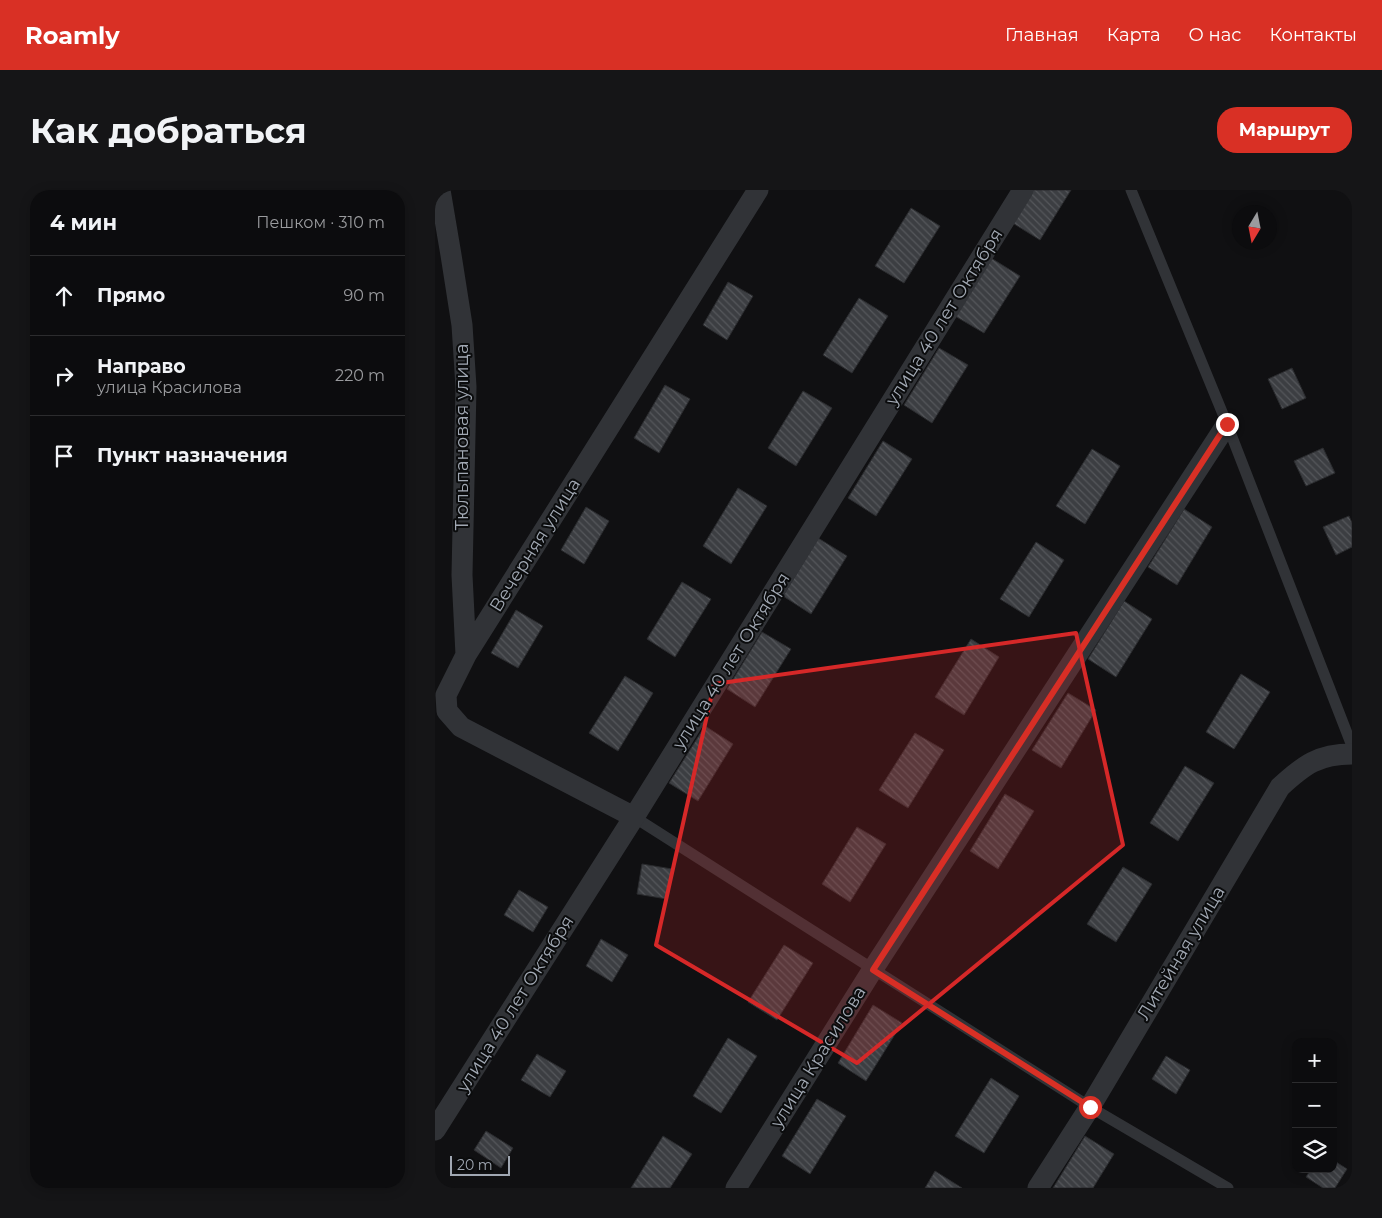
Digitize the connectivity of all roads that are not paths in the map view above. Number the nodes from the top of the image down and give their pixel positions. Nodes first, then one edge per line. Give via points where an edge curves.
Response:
1 (440, 190) edge
2 (1023, 190) edge
3 (1131, 190) edge
4 (754, 194) edge
5 (1227, 424) junction
6 (466, 655) junction
7 (1352, 746) edge
8 (1352, 754) edge
9 (633, 817) junction
10 (873, 970) junction
11 (1090, 1107) junction
12 (435, 1130) edge
13 (736, 1188) edge
14 (1038, 1188) edge
15 (1228, 1188) edge

1 - 6 street, Тюльпановая улица via 462,325 466,387 462,575
2 - 9 street, улица 40 лет Октября
3 - 5 lane
4 - 6 street, Вечерняя улица
5 - 7 lane
5 - 10 street, улица Красилова
6 - 9 street, Вечерняя улица via 446,695 447,711 461,727
8 - 11 street, Литейная улица via 1336,754 1316,760 1280,787
9 - 10 lane
9 - 12 street, улица 40 лет Октября
10 - 11 lane
10 - 13 street, улица Красилова
11 - 14 street, Литейная улица
11 - 15 lane

